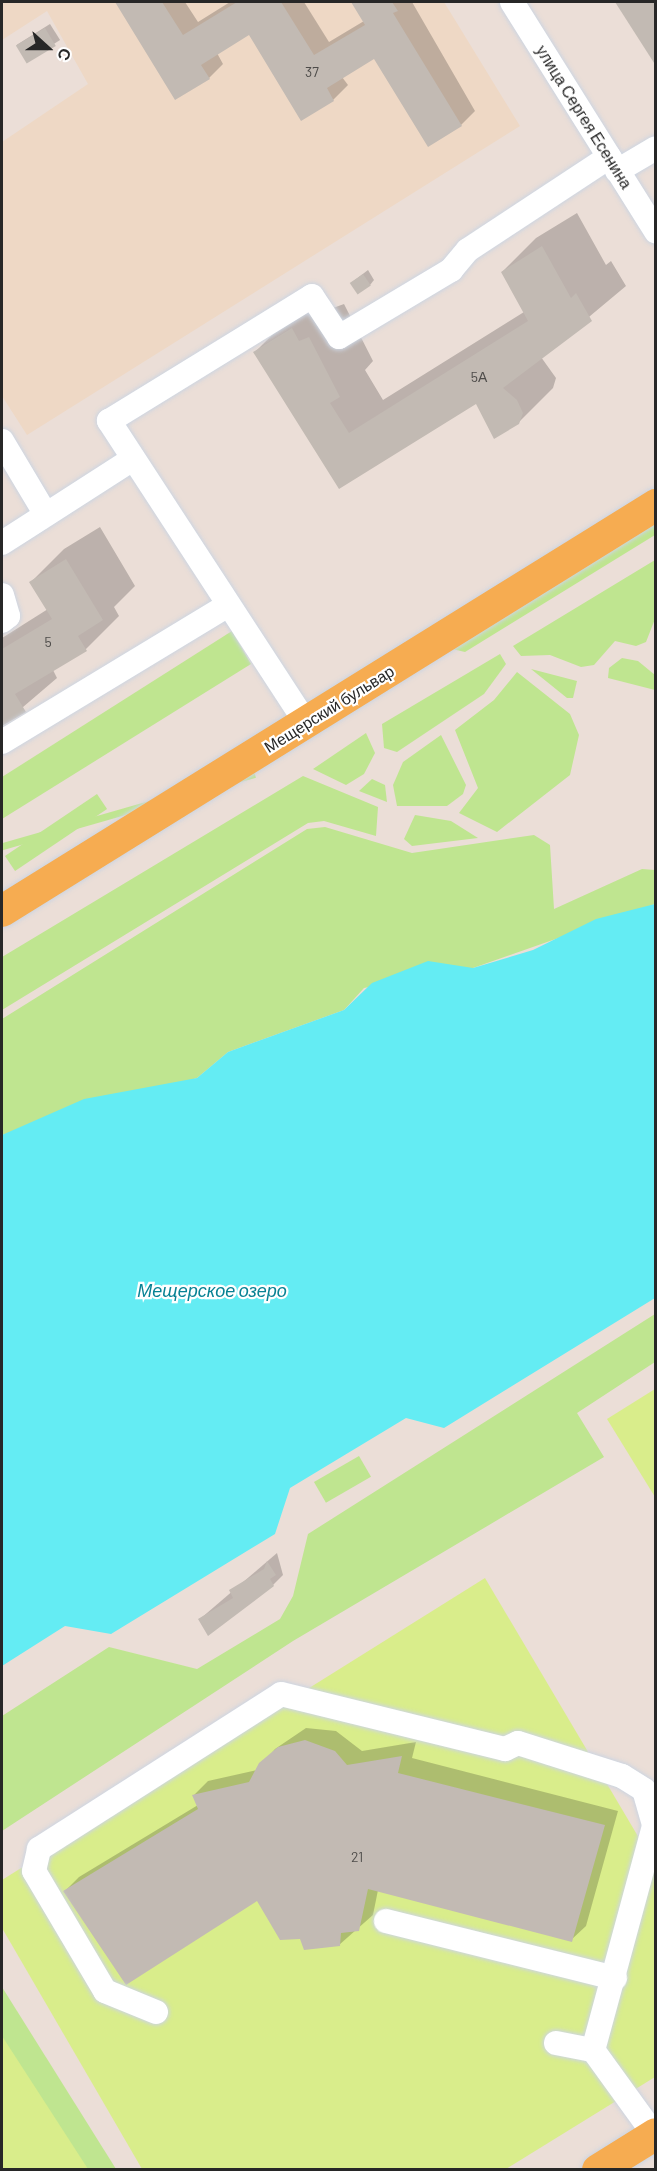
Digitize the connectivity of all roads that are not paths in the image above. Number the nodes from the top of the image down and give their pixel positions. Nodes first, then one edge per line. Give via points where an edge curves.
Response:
1 (512, 2) edge
2 (656, 148) edge
3 (613, 164) junction
4 (656, 232) edge
5 (2, 441) edge
6 (133, 459) junction
7 (656, 505) edge
8 (45, 513) junction
9 (2, 543) edge
10 (2, 596) edge
11 (228, 604) junction
12 (2, 621) edge
13 (306, 723) junction
14 (2, 742) edge
15 (2, 911) edge
16 (386, 1921) dead end
17 (615, 1978) junction
18 (156, 2012) dead end
19 (556, 2043) dead end
20 (593, 2050) junction
21 (655, 2135) edge
22 (598, 2169) edge

1 - 3 street, улица Сергея Есенина
2 - 3 street
3 - 4 street, улица Сергея Есенина
3 - 6 street via 468,250 451,270 339,337 312,296 109,421
5 - 8 street
6 - 8 street
6 - 11 street
7 - 13 main road, Мещерский бульвар
8 - 9 street
10 - 12 street via 9,616
11 - 13 street
11 - 14 street
13 - 15 main road, Мещерский бульвар
16 - 17 street
17 - 18 street via 654,1826 644,1790 622,1776 518,1743 505,1749 281,1694 39,1849 34,1871 105,1991
17 - 20 street
19 - 20 street
20 - 21 street
21 - 22 main road

